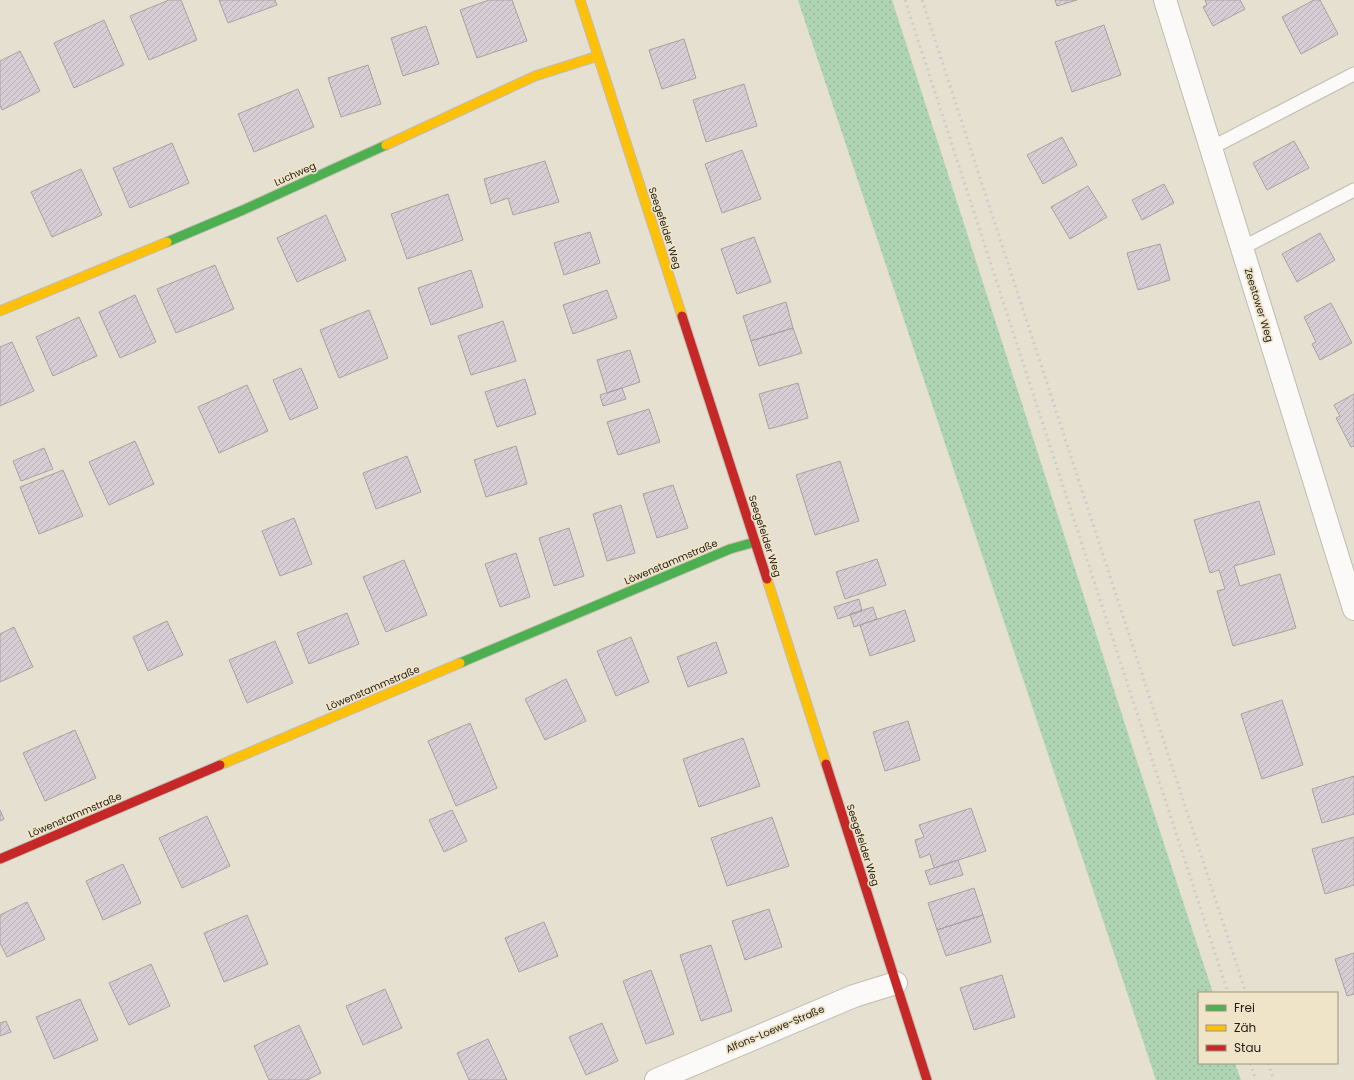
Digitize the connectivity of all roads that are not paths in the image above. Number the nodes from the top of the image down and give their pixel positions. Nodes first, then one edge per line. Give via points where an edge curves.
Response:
1 (580, 0) edge
2 (1165, 0) edge
3 (598, 56) junction
4 (1354, 74) edge
5 (1211, 148) junction
6 (1354, 190) edge
7 (1242, 248) junction
8 (0, 311) edge
9 (755, 542) junction
10 (1354, 610) edge
11 (0, 859) edge
12 (896, 983) junction
13 (656, 1080) edge
14 (927, 1080) edge

1 - 3 street, Seegefelder Weg
2 - 5 street, Zeestower Weg
3 - 8 street, Luchweg via 535,76 243,210
3 - 9 street, Seegefelder Weg
4 - 5 lane
5 - 7 street, Zeestower Weg
6 - 7 lane
7 - 10 street, Zeestower Weg
9 - 11 street, Löwenstammstraße via 730,549 672,573
9 - 12 street, Seegefelder Weg
12 - 13 street, Alfons-Loewe-Straße via 854,996
12 - 14 street, Seegefelder Weg

